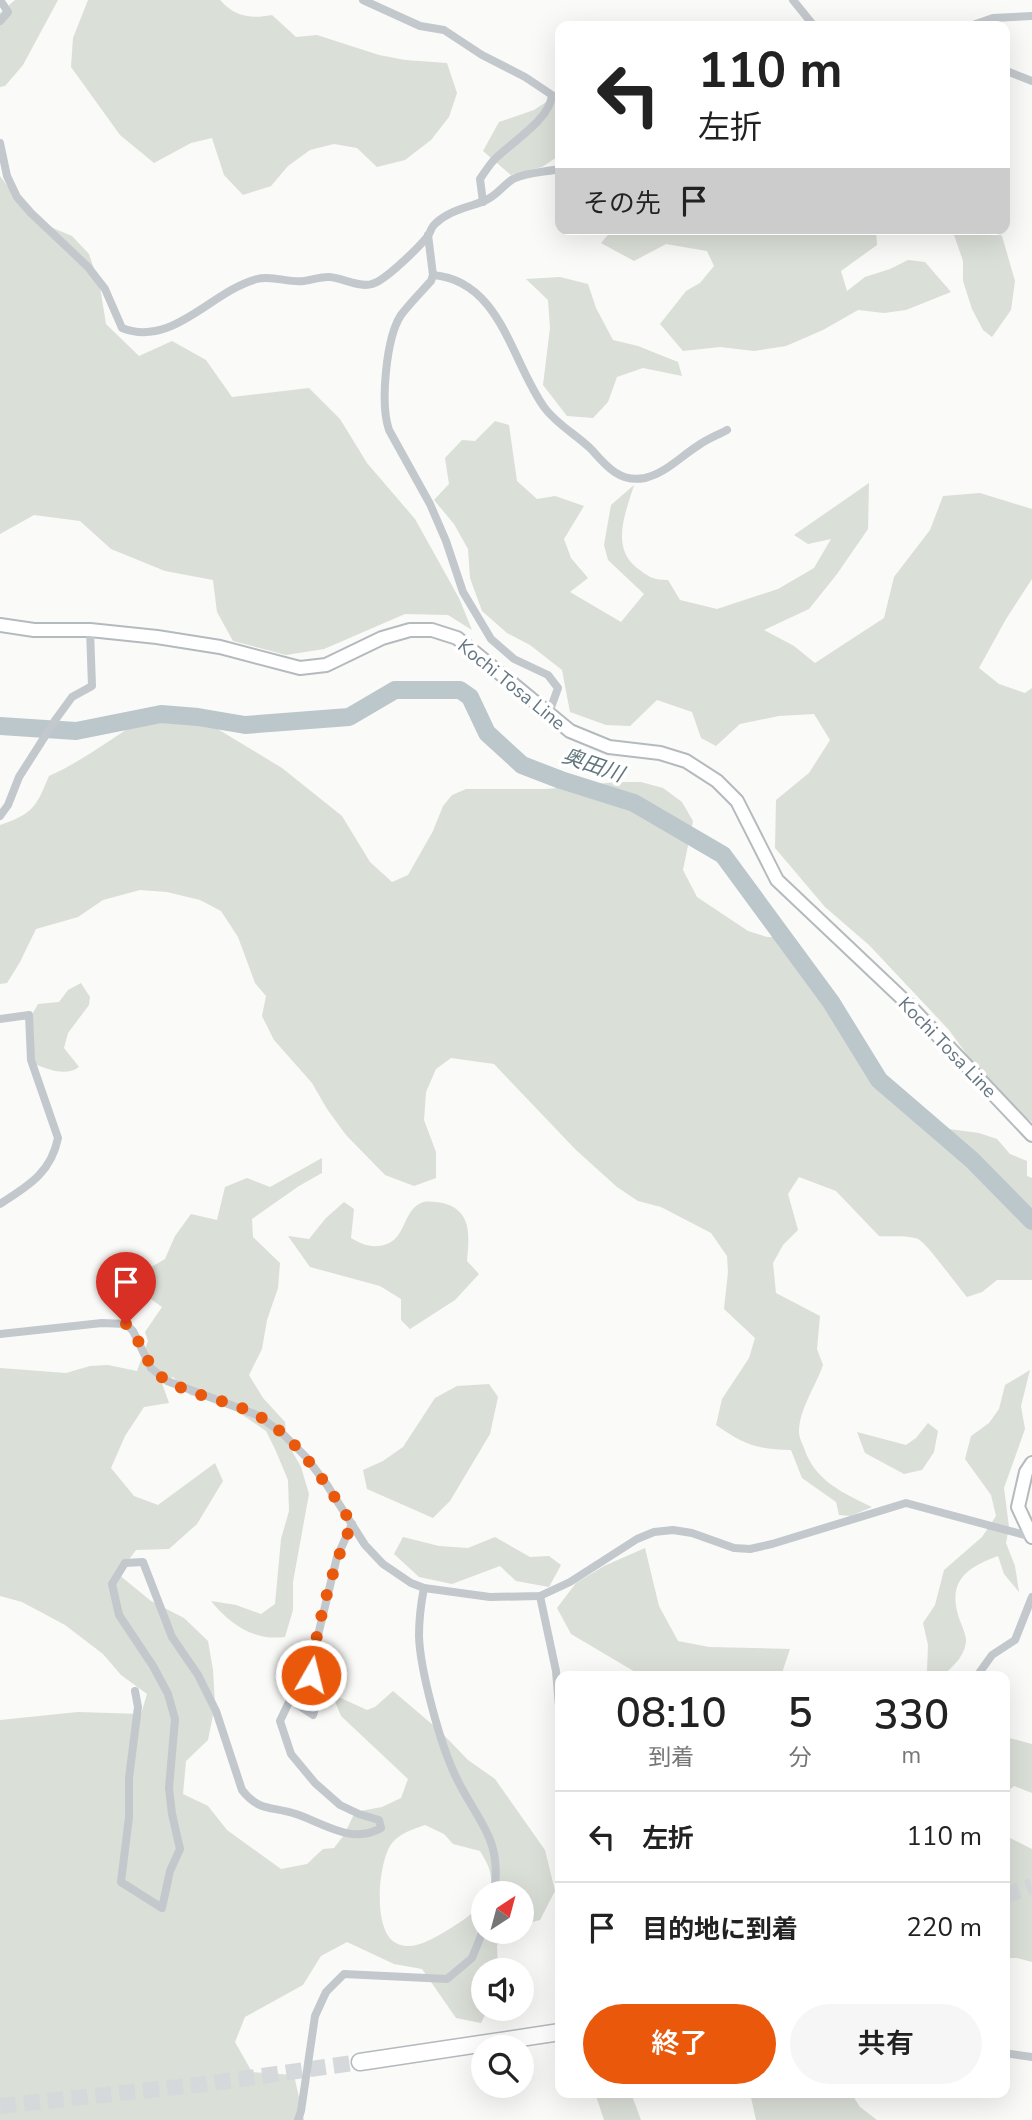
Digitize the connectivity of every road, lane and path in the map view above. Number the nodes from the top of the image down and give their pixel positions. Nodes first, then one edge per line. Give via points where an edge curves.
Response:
1 (0, 0) edge
2 (363, 0) edge
3 (793, 0) edge
4 (1032, 16) edge
5 (0, 21) edge
6 (810, 21) edge
7 (984, 21) edge
8 (1010, 72) edge
9 (1032, 81) edge
10 (0, 144) edge
11 (555, 170) edge
12 (483, 202) junction
13 (428, 235) junction
14 (433, 275) junction
15 (727, 430) dead end
16 (0, 625) edge
17 (90, 630) junction
18 (550, 713) junction
19 (0, 816) edge
20 (0, 1019) edge
21 (1030, 1130) edge
22 (0, 1204) edge
23 (0, 1334) edge
24 (1032, 1463) edge
25 (352, 1524) junction
26 (1032, 1537) edge
27 (424, 1588) junction
28 (540, 1596) junction
29 (1032, 1597) edge
30 (556, 1671) edge
31 (981, 1671) edge
32 (135, 1691) dead end
33 (496, 1881) edge
34 (478, 1944) edge
35 (555, 2033) edge
36 (1010, 2054) edge
37 (1032, 2057) edge
38 (360, 2062) tunnel mouth
39 (298, 2120) edge

1 - 5 street via 8,12
2 - 12 street via 420,26 444,30 552,95 542,117 493,161 480,179
3 - 6 street
4 - 7 street
8 - 9 street
10 - 13 street via 17,197 88,267 105,289 122,328 131,332 155,332 176,324 257,279 302,282 327,276 370,285 386,277
11 - 12 street via 512,180
12 - 13 street via 440,219
13 - 14 street
14 - 15 street via 477,291 545,408 625,478 658,473
14 - 18 street via 400,317 394,332 384,392 385,419 439,524 463,592 491,639 514,659 548,675 558,688
16 - 17 main road, Kochi Tosa Line
17 - 18 main road, Kochi Tosa Line via 220,647 300,668 326,665 382,638 432,630 457,638
17 - 19 street via 92,686 72,697 56,719
18 - 21 main road, Kochi Tosa Line via 570,731 589,739 686,761 717,780 737,801 778,880 908,1004
20 - 22 street via 29,1015 31,1059 58,1138 46,1168 30,1186
23 - 25 street via 102,1322 126,1324 151,1368 167,1381 257,1415 282,1433 306,1457
24 - 26 main road via 1018,1507
25 - 27 street via 383,1564
25 - 32 street via 337,1557 311,1664 318,1702 313,1715 290,1700 280,1721 291,1754 315,1783 340,1805 379,1820 381,1828 338,1832 298,1814 262,1808 250,1801 242,1790 216,1711 172,1637 143,1562 125,1563 111,1584 119,1615 153,1666 175,1719 169,1788 180,1849 162,1908 145,1899 121,1882 138,1707
26 - 28 street via 906,1503 750,1549 692,1533 654,1532
27 - 28 street via 490,1597
27 - 33 street via 421,1658 454,1773 494,1845
28 - 30 street
29 - 31 street via 1015,1640 992,1655
34 - 39 street via 472,1958 447,1979 344,1974 326,1992 315,2016
35 - 38 highway
36 - 37 street

